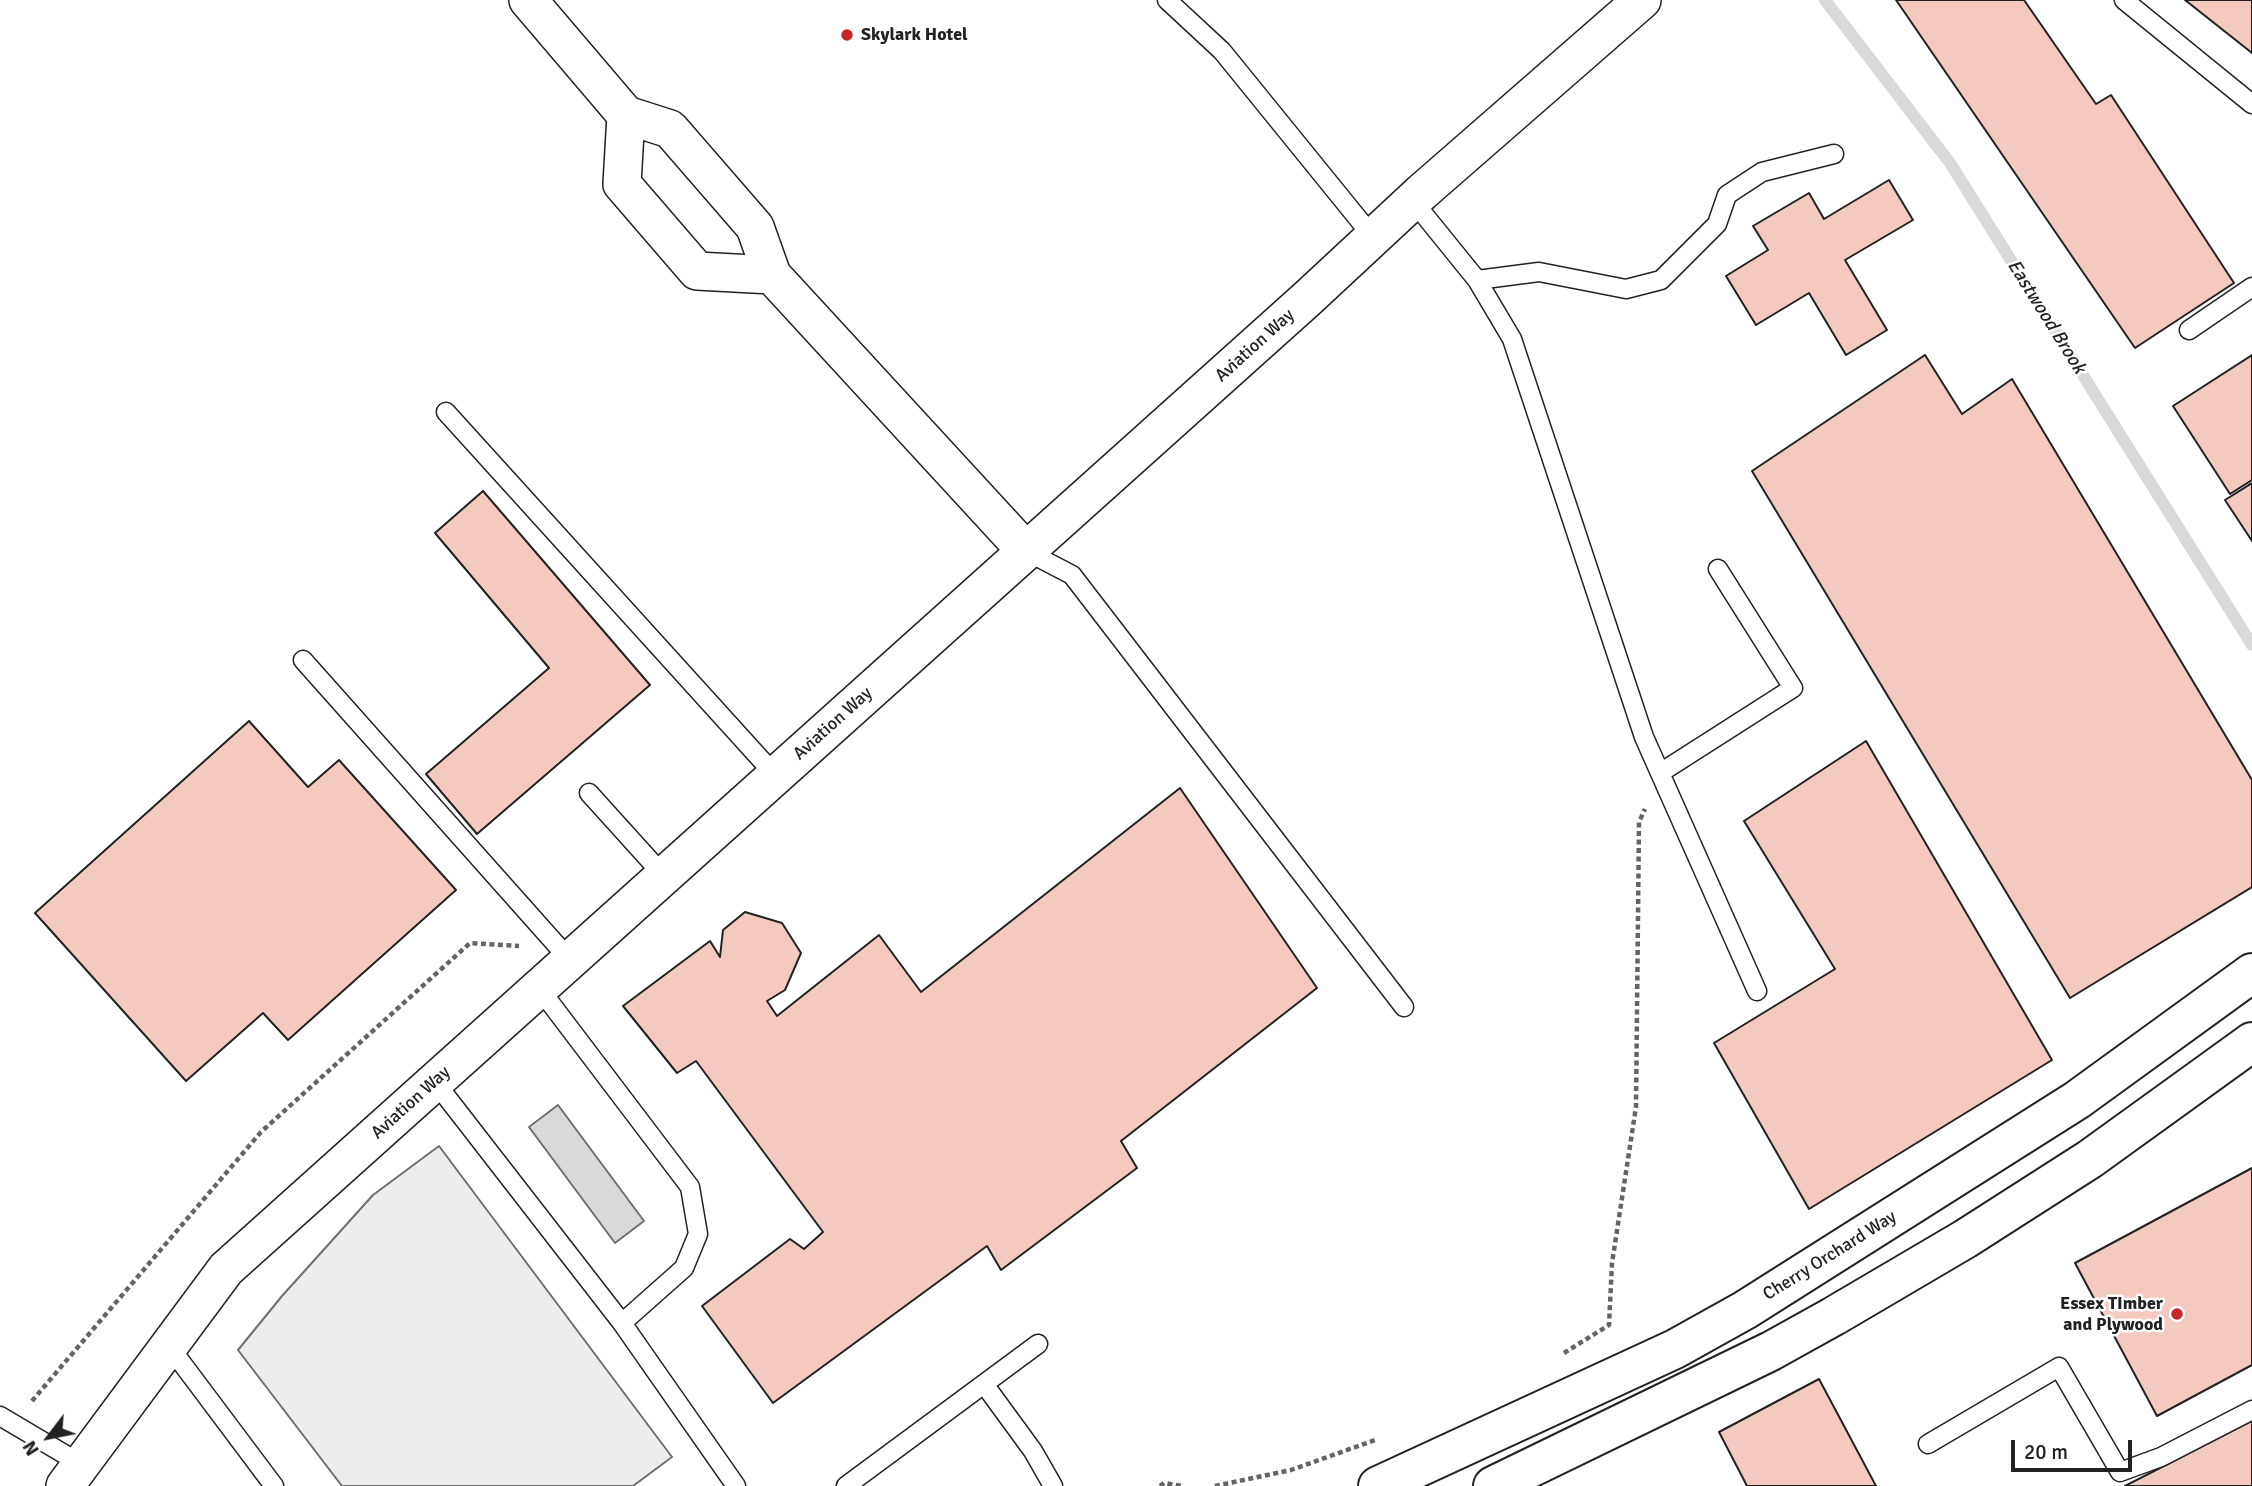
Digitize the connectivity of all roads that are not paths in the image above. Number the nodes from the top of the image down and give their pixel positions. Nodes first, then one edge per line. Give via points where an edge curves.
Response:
1 (528, 0) edge
2 (1167, 0) edge
3 (1642, 0) edge
4 (2124, 0) edge
5 (2252, 104) edge
6 (626, 115) junction
7 (1834, 154) dead end
8 (1413, 201) junction
9 (1373, 237) junction
10 (772, 275) junction
11 (1477, 280) junction
12 (2252, 287) edge
13 (2189, 330) dead end
14 (446, 412) dead end
15 (1026, 551) junction
16 (1718, 569) dead end
17 (303, 660) dead end
18 (1660, 773) junction
19 (776, 776) junction
20 (589, 793) dead end
21 (664, 876) junction
22 (570, 960) junction
23 (2252, 974) edge
24 (539, 988) junction
25 (1757, 991) dead end
26 (1404, 1007) dead end
27 (2252, 1042) edge
28 (435, 1082) junction
29 (622, 1323) junction
30 (1038, 1344) dead end
31 (169, 1346) junction
32 (984, 1384) junction
33 (2252, 1410) edge
34 (0, 1416) edge
35 (1928, 1444) dead end
36 (73, 1475) edge
37 (274, 1486) edge
38 (736, 1486) edge
39 (846, 1486) edge
40 (1053, 1486) edge
41 (1378, 1486) edge
42 (1493, 1486) edge

1 - 6 street
2 - 9 lane via 1222,51
3 - 8 street, Aviation Way
4 - 5 lane
6 - 10 street via 670,130 755,227
6 - 10 street via 622,184 696,271
7 - 11 lane via 1762,172 1727,195 1717,224 1661,280 1626,289 1539,272
8 - 9 street, Aviation Way
8 - 11 lane
9 - 15 street, Aviation Way
10 - 15 street
11 - 18 lane via 1512,339 1644,737
12 - 13 lane
14 - 19 lane
15 - 19 street, Aviation Way
15 - 26 lane via 1072,575
16 - 18 lane via 1793,688
17 - 22 lane
18 - 25 lane
19 - 21 street, Aviation Way
20 - 21 lane
21 - 22 street, Aviation Way
22 - 24 street, Aviation Way
23 - 41 main road, Cherry Orchard Way via 2077,1100 1745,1310 1675,1349
24 - 28 street, Aviation Way
24 - 29 lane via 690,1187 698,1234 684,1268
27 - 42 main road via 2090,1159 1834,1316
28 - 29 lane
28 - 31 street, Aviation Way via 226,1269
29 - 38 lane
30 - 32 lane
31 - 36 street, Aviation Way
31 - 37 lane
32 - 39 lane
32 - 40 lane
33 - 35 lane via 2161,1457 2120,1472 2059,1367
34 - 36 lane

